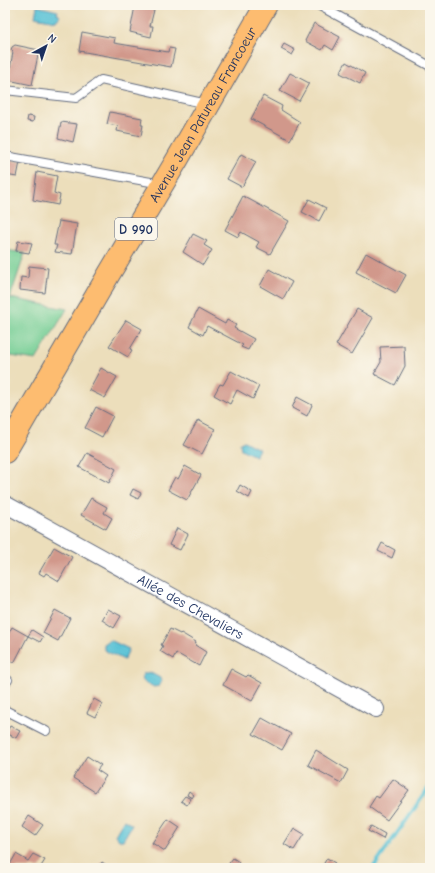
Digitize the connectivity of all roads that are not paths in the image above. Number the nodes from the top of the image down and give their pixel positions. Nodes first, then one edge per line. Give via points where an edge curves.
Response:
1 (266, 5) edge
2 (318, 5) edge
3 (430, 66) edge
4 (5, 90) edge
5 (210, 104) junction
6 (5, 156) edge
7 (163, 184) junction
8 (6, 446) edge
9 (5, 504) edge
10 (376, 709) dead end
11 (5, 710) edge
12 (46, 731) dead end

1 - 5 main road, Avenue Jean Patureau Francoeur / D 990
2 - 3 lane
4 - 5 lane via 76,98 102,80
5 - 7 main road, Avenue Jean Patureau Francoeur / D 990
6 - 7 lane
7 - 8 main road, Avenue Jean Patureau Francoeur / D 990
9 - 10 street, Allée des Chevaliers
11 - 12 lane

